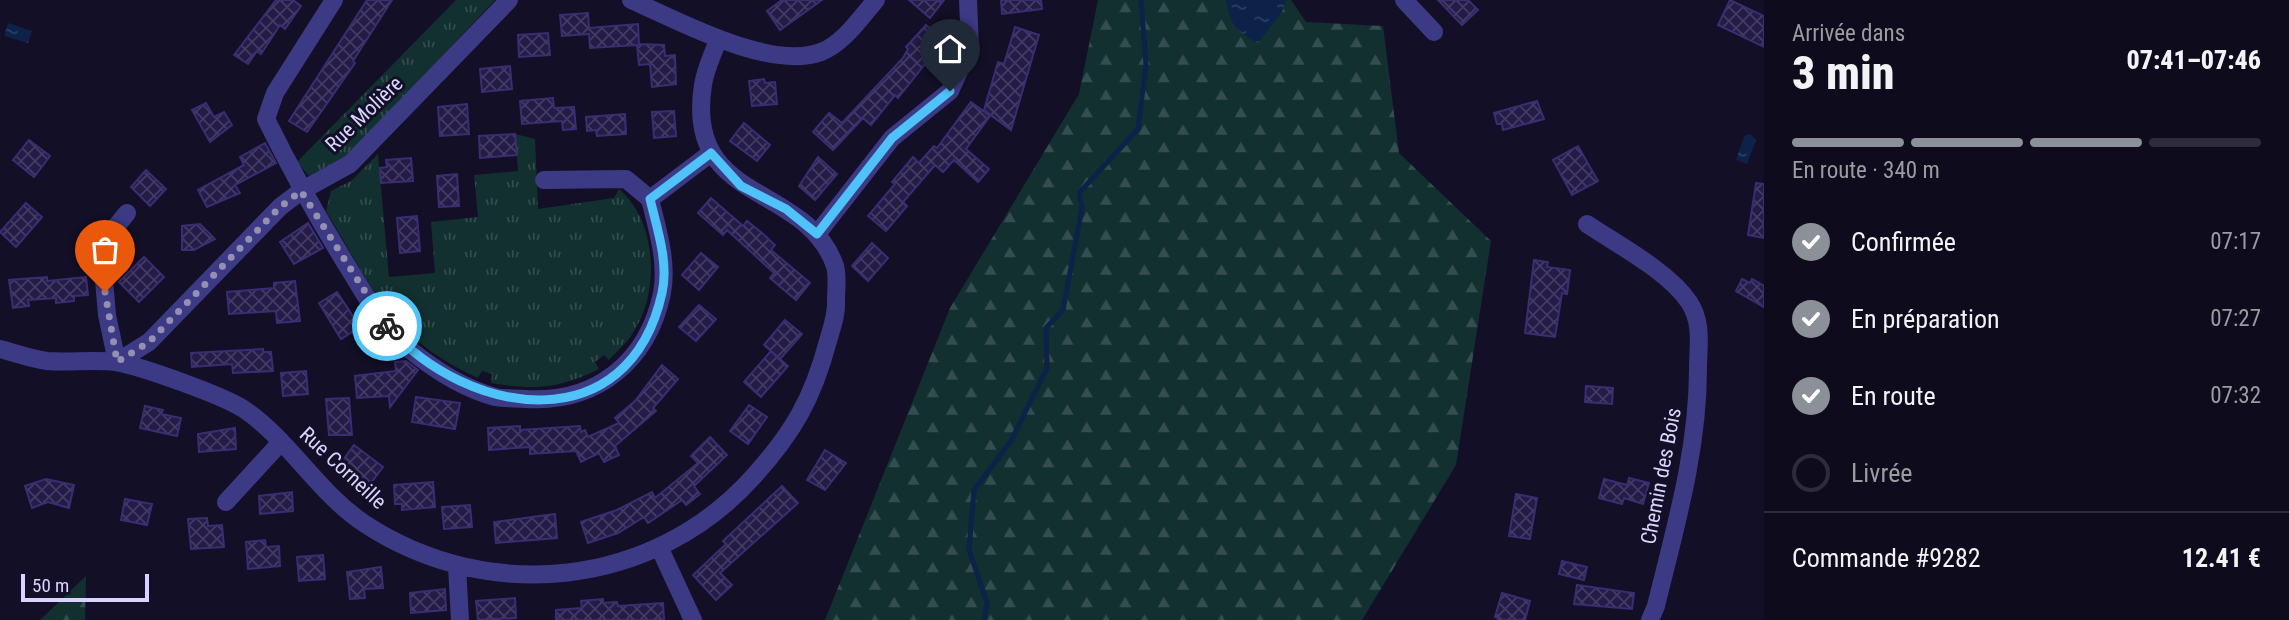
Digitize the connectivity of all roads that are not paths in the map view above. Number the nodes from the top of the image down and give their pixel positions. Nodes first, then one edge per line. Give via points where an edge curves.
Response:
1 (334, 0) edge
2 (509, 0) edge
3 (631, 0) edge
4 (876, 0) edge
5 (968, 0) edge
6 (1404, 0) edge
7 (1434, 32) dead end
8 (719, 40) junction
9 (711, 153) junction
10 (544, 180) dead end
11 (301, 191) junction
12 (650, 199) junction
13 (127, 213) dead end
14 (1587, 224) dead end
15 (817, 234) junction
16 (0, 349) edge
17 (117, 362) junction
18 (281, 442) junction
19 (226, 502) dead end
20 (660, 549) junction
21 (457, 566) junction
22 (460, 620) edge
23 (693, 620) edge
24 (1650, 620) edge

1 - 11 street via 275,93 266,119
2 - 11 street, Rue Molière via 350,164
3 - 8 street
4 - 8 street via 823,52 791,59
5 - 15 street via 970,47 950,91 892,138
6 - 7 street
8 - 9 street, Rue Corneille via 703,84 702,127
9 - 12 street
9 - 15 street, Rue Corneille via 741,186 786,209
10 - 12 street via 626,179
11 - 12 street via 377,314 406,347 457,382 496,397 548,400 587,392 626,367 648,336 663,291 662,247
11 - 17 street, Rue Molière via 149,342
13 - 17 street via 101,245 107,316
14 - 24 street, Chemin des Bois via 1679,289 1697,318 1699,400 1691,465
15 - 20 street, Rue Corneille via 835,268 837,309 816,386 785,443 745,486 696,527
16 - 17 street via 46,361
17 - 18 street, Rue Corneille via 244,409
18 - 19 street
18 - 21 street, Rue Corneille via 363,523
20 - 21 street, Rue Corneille via 601,569 533,575
20 - 23 street
21 - 22 street

